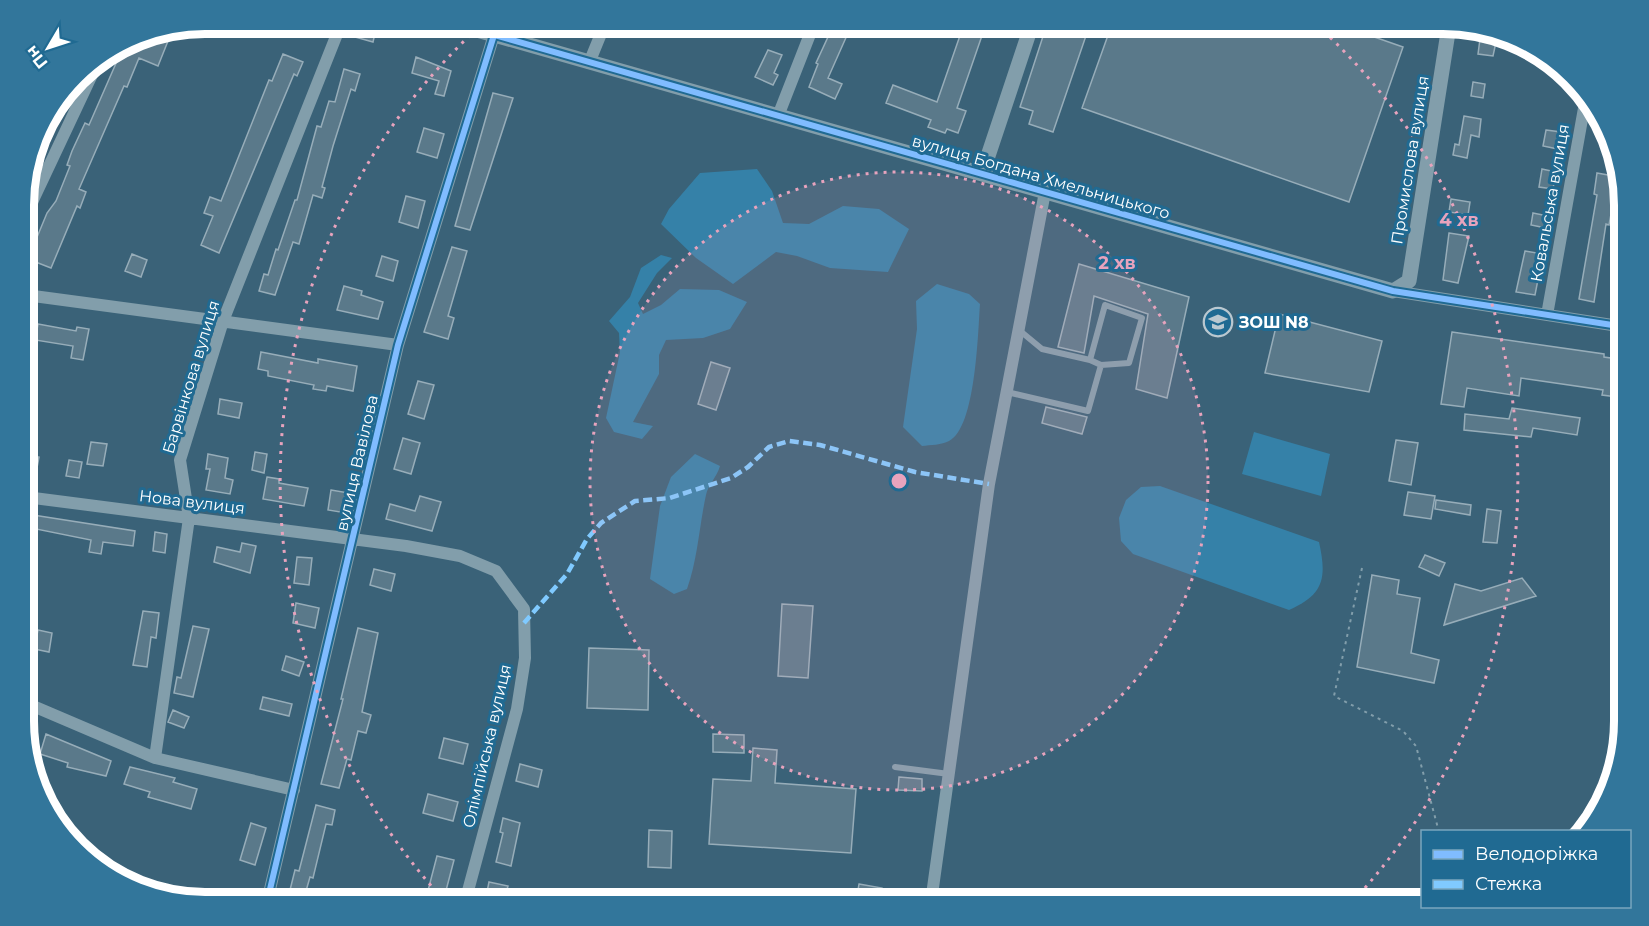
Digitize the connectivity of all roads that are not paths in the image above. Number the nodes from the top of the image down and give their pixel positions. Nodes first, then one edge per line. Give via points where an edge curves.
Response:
1 (1029, 34) edge
2 (1448, 34) edge
3 (337, 35) edge
4 (494, 35) joint
5 (601, 35) edge
6 (810, 35) edge
7 (589, 63) junction
8 (89, 81) edge
9 (1584, 108) edge
10 (778, 116) junction
11 (982, 174) junction
12 (1045, 192) junction
13 (35, 195) edge
14 (1393, 291) junction
15 (34, 296) edge
16 (1547, 315) junction
17 (223, 321) junction
18 (1614, 325) edge
19 (1018, 330) junction
20 (398, 345) junction
21 (1090, 360) junction
22 (1101, 364) junction
23 (1007, 392) junction
24 (34, 499) edge
25 (189, 518) junction
26 (354, 540) junction
27 (34, 706) edge
28 (155, 758) junction
29 (895, 767) dead end
30 (949, 774) junction
31 (294, 790) junction
32 (932, 891) edge
33 (269, 892) edge
34 (468, 892) edge

1 - 11 street
2 - 14 street, Промислова вулиця via 1409,281
3 - 17 street, Барвінкова вулиця
4 - 7 street, вулиця Богдана Хмельницького
4 - 20 street, вулиця Вавілова
5 - 7 street
6 - 10 street
7 - 10 street, вулиця Богдана Хмельницького
8 - 13 street
9 - 16 street, Ковальська вулиця
10 - 11 street, вулиця Богдана Хмельницького
11 - 12 street, вулиця Богдана Хмельницького
12 - 14 street, вулиця Богдана Хмельницького
12 - 19 street
14 - 16 street, вулиця Богдана Хмельницького
15 - 17 street
16 - 18 street, вулиця Богдана Хмельницького
17 - 20 street
17 - 25 street, Барвінкова вулиця via 180,460
19 - 21 lane via 1042,349
19 - 23 street
20 - 26 street, вулиця Вавілова
21 - 22 lane
21 - 22 lane via 1105,305 1142,318 1129,363
22 - 23 lane via 1088,411
23 - 30 street via 989,484
24 - 25 street, Нова вулиця
25 - 26 street, Нова вулиця
25 - 28 street, Барвінкова вулиця
26 - 31 street, вулиця Вавілова
26 - 34 street, Олімпійська вулиця via 460,556 496,572 524,609 525,658 517,709
27 - 28 street
28 - 31 street
29 - 30 lane
30 - 32 street
31 - 33 street, вулиця Вавілова

